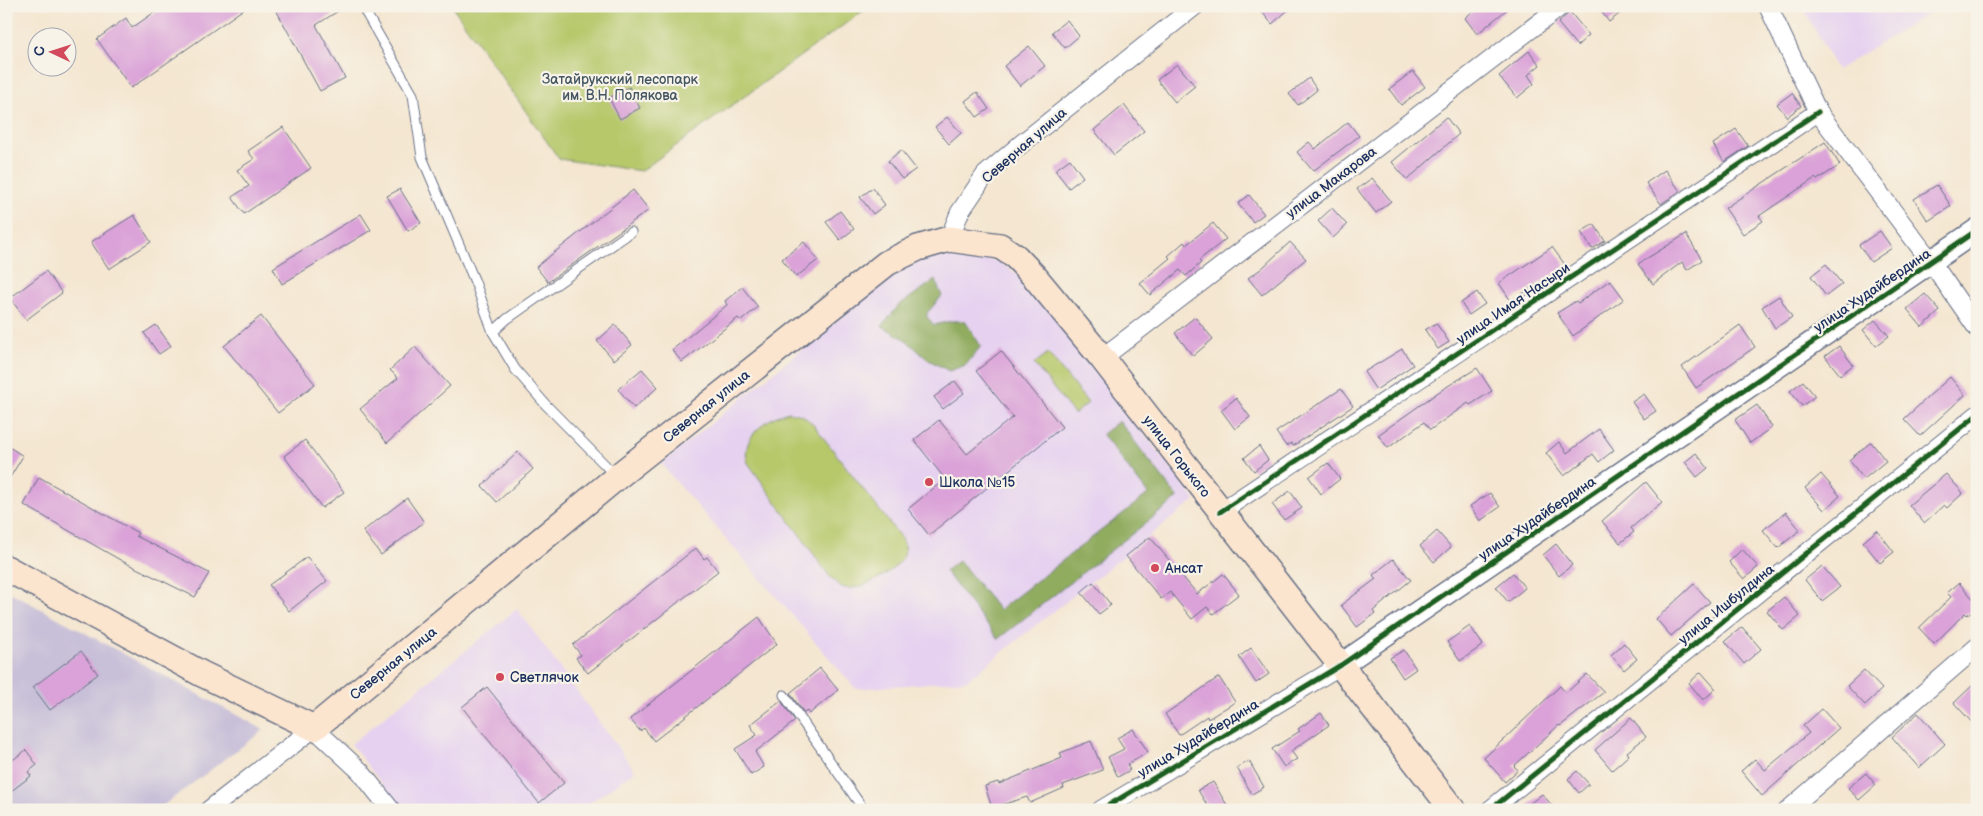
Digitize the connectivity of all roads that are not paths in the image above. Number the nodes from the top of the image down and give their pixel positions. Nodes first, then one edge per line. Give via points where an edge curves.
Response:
1 (362, 6) edge
2 (1194, 6) edge
3 (1561, 6) edge
4 (1768, 6) edge
5 (1818, 112) junction
6 (1977, 230) edge
7 (631, 232) dead end
8 (949, 239) junction
9 (1932, 262) junction
10 (1977, 328) edge
11 (493, 332) junction
12 (1102, 358) junction
13 (1977, 415) edge
14 (617, 477) junction
15 (1220, 512) junction
16 (6, 568) edge
17 (1977, 647) edge
18 (1341, 665) junction
19 (784, 695) dead end
20 (314, 728) junction
21 (209, 810) edge
22 (391, 810) edge
23 (864, 810) edge
24 (1101, 810) edge
25 (1453, 810) edge
26 (1490, 810) edge
27 (1788, 810) edge

1 - 11 lane via 413,95 422,157 476,282
2 - 8 street, Северная улица via 985,175 960,212
3 - 12 street, улица Макарова
4 - 5 street
5 - 9 street
5 - 15 street, улица Имая Насыри
6 - 9 street, улица Худайбердина
7 - 11 lane
8 - 12 main road, улица Горького via 1000,246 1016,258
8 - 14 main road, Северная улица via 918,248 887,263
9 - 10 street
9 - 18 street, улица Худайбердина
11 - 14 lane via 515,369
12 - 15 main road, улица Горького
13 - 26 street, улица Ишбулдина
14 - 20 main road, Северная улица
15 - 18 main road, улица Горького
16 - 20 main road via 202,674
17 - 27 street
18 - 24 street, улица Худайбердина
18 - 25 main road, улица Горького
19 - 23 lane
20 - 21 street, Северная улица
20 - 22 street via 360,771

